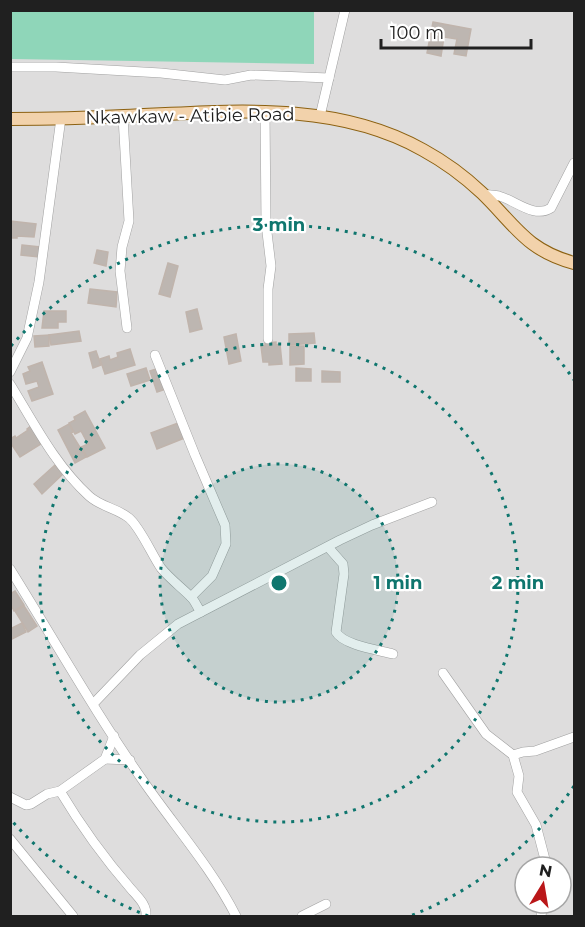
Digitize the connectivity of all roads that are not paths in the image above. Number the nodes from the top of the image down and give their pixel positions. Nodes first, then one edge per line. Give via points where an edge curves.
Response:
1 (345, 10) edge
2 (10, 67) edge
3 (329, 78) junction
4 (265, 111) junction
5 (320, 116) junction
6 (123, 117) junction
7 (61, 118) junction
8 (10, 119) edge
9 (574, 163) edge
10 (483, 194) junction
11 (574, 263) edge
12 (127, 328) dead end
13 (268, 339) dead end
14 (10, 348) edge
15 (21, 352) junction
16 (155, 355) dead end
17 (10, 372) edge
18 (10, 384) edge
19 (432, 502) dead end
20 (328, 547) junction
21 (10, 569) edge
22 (191, 597) junction
23 (201, 612) junction
24 (393, 654) dead end
25 (444, 673) dead end
26 (93, 703) junction
27 (114, 736) junction
28 (574, 737) edge
29 (513, 755) junction
30 (105, 759) junction
31 (130, 760) junction
32 (60, 791) junction
33 (10, 796) edge
34 (10, 839) edge
35 (544, 855) edge
36 (326, 904) dead end
37 (73, 916) edge
38 (146, 916) edge
39 (236, 916) edge
40 (302, 916) edge

1 - 3 street
2 - 3 street via 161,73 225,80 251,75
3 - 5 street
4 - 5 main road, Nkawkaw - Atibie Road
4 - 6 main road, Nkawkaw - Atibie Road
4 - 13 street via 266,224 271,266
5 - 10 main road, Nkawkaw - Atibie Road via 365,125 402,140 442,161
6 - 7 main road, Nkawkaw - Atibie Road
6 - 12 street via 129,221 120,271
7 - 8 main road, Nkawkaw - Atibie Road
7 - 15 street via 39,282
9 - 10 street via 546,211
10 - 11 main road, Nkawkaw - Atibie Road via 535,246
14 - 15 street
15 - 17 street
16 - 22 street via 225,525 226,544 212,576
18 - 22 street via 64,470 98,503 131,519 171,580
19 - 20 street
20 - 23 street
20 - 24 street via 343,564 344,574 336,632 356,644
21 - 26 street
22 - 23 street
23 - 26 street via 158,638
25 - 29 street via 486,734
26 - 27 street
27 - 30 street
27 - 31 street
28 - 29 street
29 - 35 street via 519,776 519,799 536,825
30 - 31 street
30 - 32 street
31 - 39 street via 201,858
32 - 33 street via 26,805
32 - 38 street via 108,862 143,903
34 - 37 street
36 - 40 street

